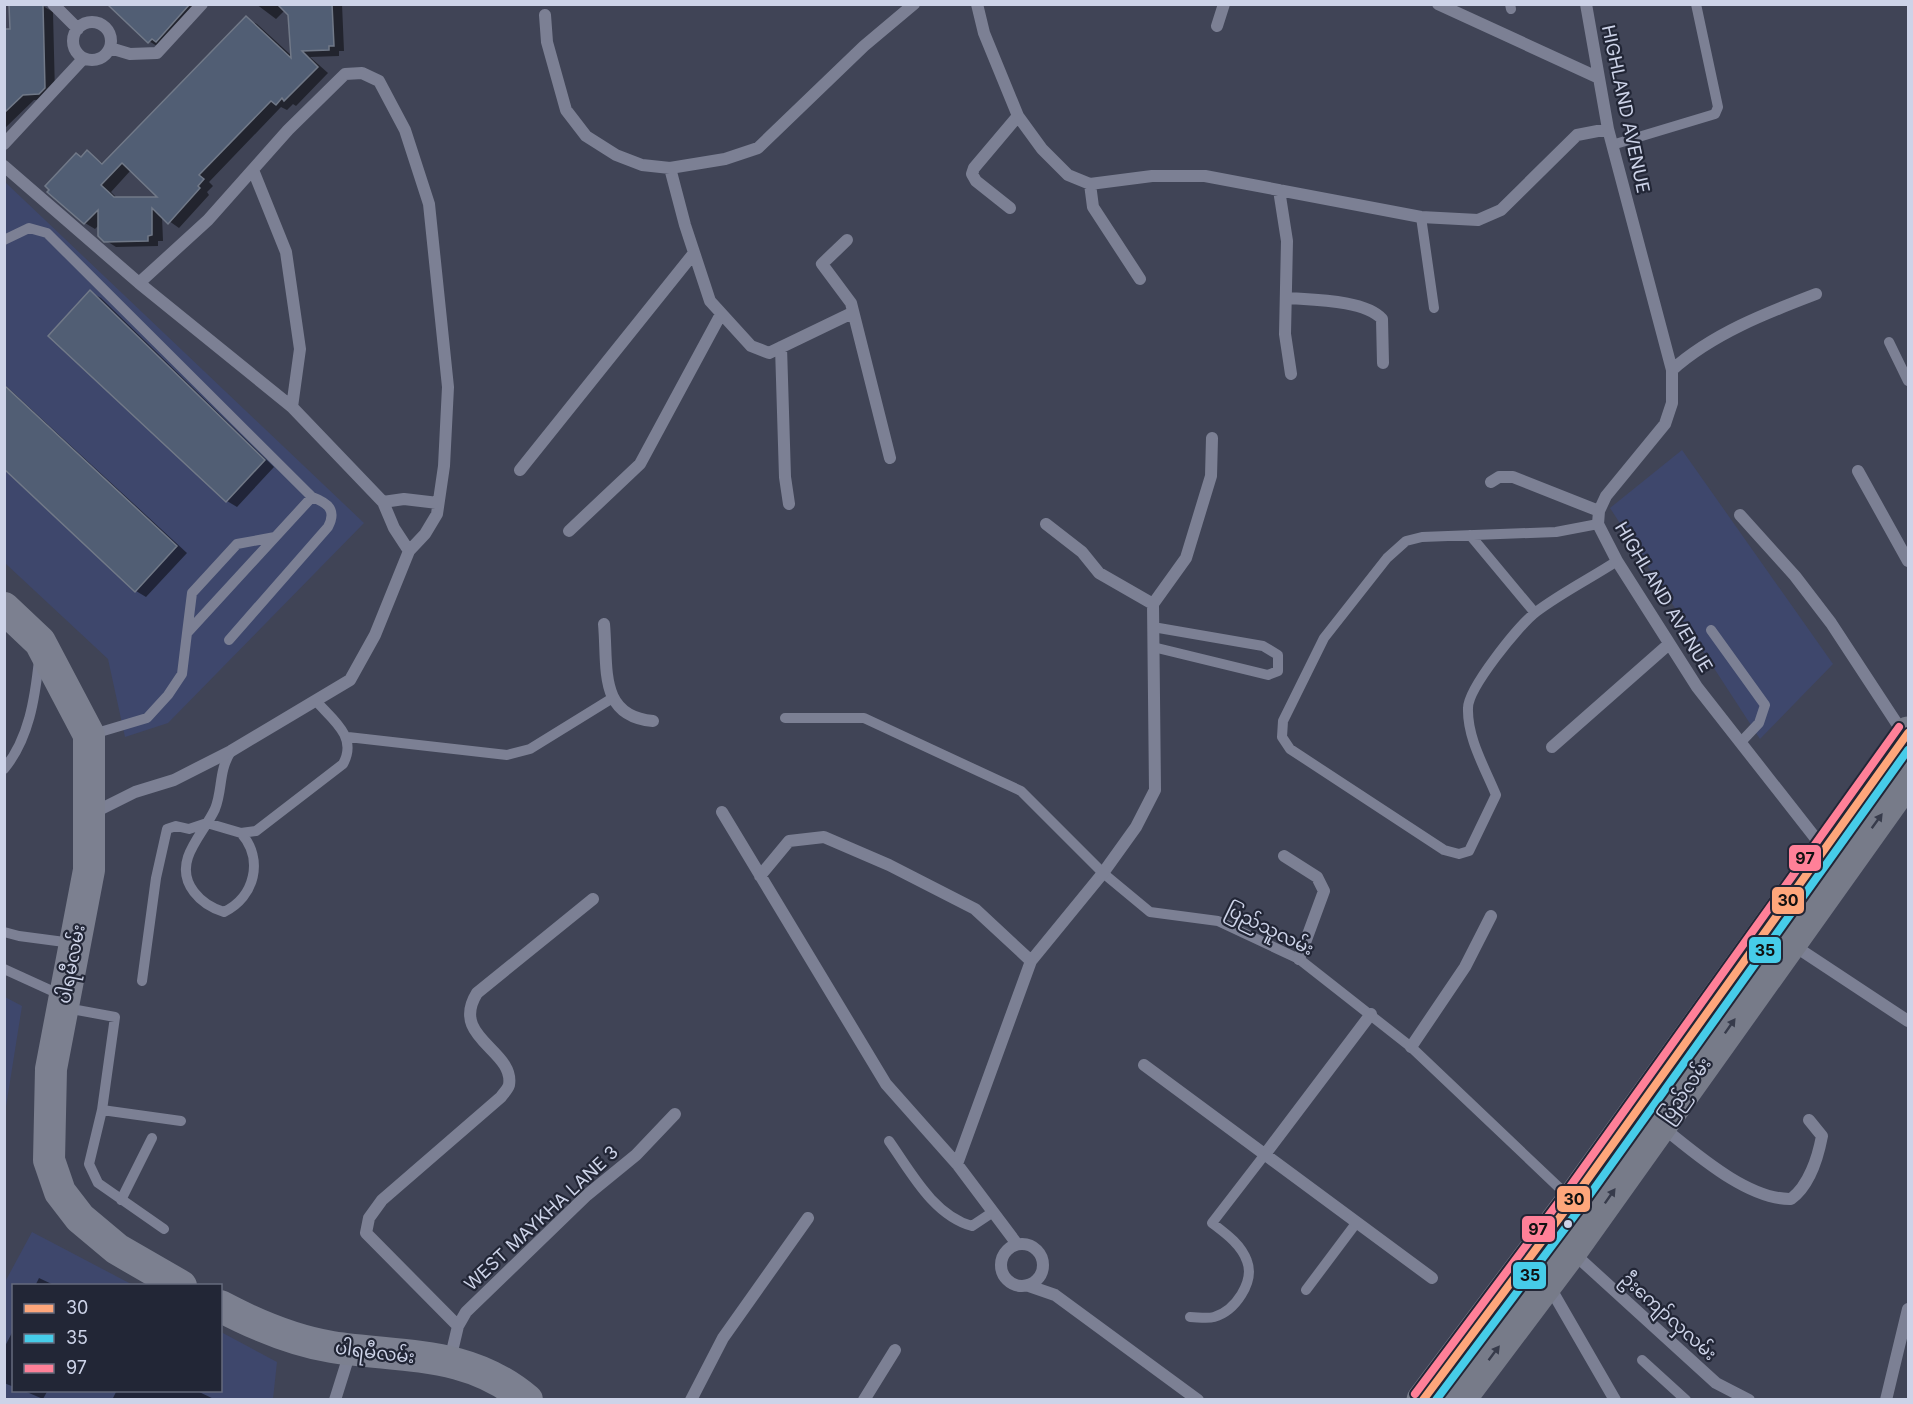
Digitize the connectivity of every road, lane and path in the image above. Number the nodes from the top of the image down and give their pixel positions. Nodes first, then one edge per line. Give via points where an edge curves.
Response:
1 (53, 4) edge
2 (202, 4) edge
3 (914, 4) edge
4 (977, 4) edge
5 (1224, 4) edge
6 (1438, 4) edge
7 (1586, 4) edge
8 (1696, 4) edge
9 (545, 15) dead end
10 (1217, 26) dead end
11 (78, 28) junction
12 (110, 48) junction
13 (83, 58) junction
14 (1599, 78) junction
15 (1018, 116) junction
16 (1608, 129) junction
17 (4, 144) edge
18 (1612, 145) junction
19 (4, 166) edge
20 (670, 168) junction
21 (254, 170) junction
22 (1090, 184) junction
23 (1279, 190) junction
24 (1010, 208) dead end
25 (1421, 217) junction
26 (4, 240) edge
27 (847, 240) dead end
28 (694, 253) junction
29 (1140, 279) dead end
30 (139, 283) junction
31 (1816, 294) dead end
32 (1288, 298) junction
33 (1434, 308) dead end
34 (852, 313) junction
35 (721, 314) junction
36 (1889, 342) dead end
37 (781, 347) junction
38 (1383, 363) dead end
39 (1672, 370) junction
40 (1291, 374) dead end
41 (1908, 381) edge
42 (292, 407) junction
43 (1212, 438) dead end
44 (890, 458) dead end
45 (520, 470) dead end
46 (1858, 471) dead end
47 (1491, 482) dead end
48 (312, 497) junction
49 (382, 502) junction
50 (438, 503) junction
51 (789, 504) dead end
52 (1599, 511) junction
53 (1740, 515) dead end
54 (1046, 524) dead end
55 (1598, 524) junction
56 (568, 531) dead end
57 (1470, 535) junction
58 (275, 537) junction
59 (410, 551) junction
60 (1617, 561) junction
61 (1908, 561) edge
62 (1154, 604) junction
63 (4, 608) edge
64 (1535, 613) junction
65 (604, 624) dead end
66 (1154, 627) junction
67 (1711, 630) dead end
68 (187, 633) junction
69 (229, 640) dead end
70 (40, 642) junction
71 (1668, 644) junction
72 (1153, 647) junction
73 (612, 699) junction
74 (316, 701) junction
75 (785, 718) dead end
76 (653, 721) dead end
77 (89, 735) junction
78 (1907, 735) edge
79 (348, 737) junction
80 (1741, 742) junction
81 (1552, 747) dead end
82 (231, 752) junction
83 (4, 769) edge
84 (1908, 778) edge
85 (722, 812) dead end
86 (89, 815) junction
87 (207, 823) junction
88 (241, 833) junction
89 (1284, 856) dead end
90 (1834, 856) junction
91 (1103, 873) junction
92 (760, 876) junction
93 (593, 899) dead end
94 (1491, 916) dead end
95 (4, 932) edge
96 (75, 943) junction
97 (1789, 943) junction
98 (1299, 959) junction
99 (1031, 961) junction
100 (4, 969) edge
101 (142, 981) dead end
102 (64, 1002) junction
103 (1371, 1014) junction
104 (1908, 1021) edge
105 (1411, 1047) junction
106 (1144, 1065) dead end
107 (102, 1110) junction
108 (675, 1114) dead end
109 (1809, 1120) dead end
110 (181, 1121) dead end
111 (1660, 1126) junction
112 (152, 1138) dead end
113 (889, 1141) dead end
114 (1266, 1153) junction
115 (957, 1164) junction
116 (121, 1200) junction
117 (1572, 1201) junction
118 (993, 1212) junction
119 (808, 1218) dead end
120 (1358, 1222) junction
121 (164, 1229) dead end
122 (1017, 1245) junction
123 (1570, 1251) junction
124 (1535, 1275) junction
125 (1432, 1278) dead end
126 (178, 1284) edge
127 (1029, 1286) junction
128 (1306, 1290) dead end
129 (222, 1307) edge
130 (1908, 1309) edge
131 (1190, 1317) dead end
132 (458, 1326) junction
133 (351, 1349) junction
134 (895, 1350) dead end
135 (450, 1360) junction
136 (1642, 1360) dead end
137 (1748, 1399) edge
138 (335, 1400) edge
139 (527, 1400) edge
140 (691, 1400) edge
141 (864, 1400) edge
142 (1198, 1400) edge
143 (1423, 1400) edge
144 (1459, 1400) edge
145 (1615, 1400) edge
146 (1686, 1400) edge
147 (1886, 1400) edge

1 - 11 street
2 - 12 street via 157,53 130,54
3 - 20 street via 864,46 758,148 725,159
4 - 15 street via 984,33
5 - 10 street
6 - 14 street
7 - 14 street, HIGHLAND AVENUE
8 - 18 lane via 1718,107 1715,114
9 - 20 street via 547,42 566,110 586,136 625,159
11 - 12 street via 91,22 102,25 110,35
11 - 13 street via 73,44
12 - 13 street via 96,60
13 - 17 street
14 - 16 street, HIGHLAND AVENUE
15 - 22 street via 1042,149 1068,175
15 - 24 street via 972,174
16 - 18 street, HIGHLAND AVENUE
16 - 25 street via 1577,135 1502,210 1478,220
18 - 39 street, HIGHLAND AVENUE
19 - 30 street
20 - 28 street
21 - 30 street via 208,220
21 - 42 street via 286,252 300,350
21 - 50 street via 345,74 362,73 379,81 405,130 429,204 448,387
22 - 23 street via 1152,176 1205,176
22 - 29 street via 1093,207
23 - 25 street
23 - 32 street via 1287,241
25 - 33 lane
26 - 48 lane via 29,228 46,233
27 - 34 street via 822,264 851,303
28 - 35 street via 710,301
28 - 45 street
30 - 42 street
31 - 39 street via 1726,333 1690,354
32 - 38 street via 1327,301 1376,312 1382,319
32 - 40 street via 1285,334
34 - 37 street
34 - 44 street
35 - 37 street via 752,346 769,353
35 - 56 street via 640,464
36 - 41 lane
37 - 51 street
39 - 52 street, HIGHLAND AVENUE via 1672,403 1665,424 1606,496
42 - 49 street
43 - 62 street via 1211,476 1186,558
46 - 61 street
47 - 52 street via 1499,477 1513,477
48 - 58 lane
48 - 69 lane via 325,502 331,510 333,517 328,527
49 - 50 street via 404,499
49 - 59 street
50 - 59 street via 425,534
52 - 55 street, HIGHLAND AVENUE
53 - 78 street via 1831,623
54 - 62 street via 1074,545 1099,573
55 - 57 lane via 1556,532
55 - 60 street, HIGHLAND AVENUE
57 - 64 lane
57 - 64 lane via 1406,541 1387,558 1324,638 1283,721 1282,737 1290,748 1444,850 1459,854 1469,851 1496,795 1472,737 1467,707 1471,693 1491,664
58 - 68 lane
58 - 68 lane via 237,544 192,592
59 - 74 street via 375,635 350,680
60 - 64 lane
60 - 71 street, HIGHLAND AVENUE
62 - 66 street
63 - 70 main road, ပါရမီလမ်း
65 - 73 street
66 - 72 street
66 - 72 lane via 1263,646 1278,655 1278,671 1268,675
67 - 80 lane via 1765,705 1759,723
68 - 77 lane via 182,674 147,718
70 - 77 main road, ပါရမီလမ်း
70 - 83 lane via 30,720 15,756
71 - 80 street, HIGHLAND AVENUE
71 - 81 street
72 - 91 street via 1155,790 1136,827
73 - 76 street via 626,715
73 - 79 lane via 530,749 507,755
74 - 79 lane
74 - 82 street
75 - 91 lane, ပြည်သူလမ်း via 864,718 1021,791
77 - 86 main road, ပါရမီလမ်း
78 - 90 highway, ပြည်လမ်း
79 - 88 lane via 343,764 256,831
80 - 90 street, HIGHLAND AVENUE
82 - 86 street
82 - 87 lane via 220,775 216,807
90 -> 84 highway, ပြည်လမ်း
85 - 92 street
86 - 96 main road, ပါရမီလမ်း via 89,870
87 - 88 lane
87 - 88 lane via 187,859 187,875 194,894 210,908 224,912 239,904 254,870 252,846
87 - 101 lane via 189,829 167,829
89 - 98 street via 1317,877 1324,891
90 - 97 highway, ပြည်လမ်း
90 - 117 highway, ပြည်လမ်း
91 - 98 lane, ပြည်သူလမ်း via 1150,912 1218,921
91 - 99 street
92 - 99 street via 789,842 824,837 975,909
92 - 115 street via 886,1084
93 - 132 street via 477,993 469,1006 470,1022 506,1070 508,1085 501,1097 382,1200 369,1218 366,1233
94 - 105 street via 1465,967
95 - 96 lane
96 - 102 main road, ပါရမီလမ်း
97 - 104 street
111 -> 97 highway, ပြည်လမ်း
98 - 103 lane, ပြည်သူလမ်း
99 - 115 street
100 - 102 lane
102 - 107 lane via 115,1017
102 - 126 main road, ပါရမီလမ်း via 51,1069 48,1130 49,1160 60,1192 81,1218 117,1249
103 - 105 lane, ပြည်သူလမ်း
103 - 114 street
105 - 117 lane, ပြည်သူလမ်း
106 - 114 street
107 - 110 lane
107 - 116 lane via 89,1164 98,1183
108 - 132 street, WEST MAYKHA LANE 3 via 466,1312
109 - 111 street via 1822,1136 1818,1153 1797,1194 1785,1199 1769,1197 1718,1170
123 -> 111 highway, ပြည်လမ်း
112 - 116 lane
113 - 118 lane via 930,1197 956,1222 972,1226
114 - 120 street
114 - 131 lane via 1212,1223 1236,1242 1248,1262 1248,1279 1242,1294 1214,1317
115 - 118 street
116 - 121 lane
117 - 124 highway, ပြည်လမ်း
118 - 122 street
119 - 140 street via 723,1338
120 - 125 street
120 - 128 lane
122 - 127 street via 1037,1250 1043,1263 1040,1277
122 - 127 street via 1005,1252 1000,1265 1002,1272 1009,1283
123 - 124 highway, ပြည်လမ်း
123 - 137 street, ဦးကျော်လှလမ်း via 1716,1383
124 - 143 highway, ပြည်လမ်း
144 -> 124 highway, ပြည်လမ်း
124 - 145 street
127 - 142 street via 1055,1295
129 - 133 main road, ပါရမီလမ်း via 289,1335
130 - 147 street
132 - 135 street, WEST MAYKHA LANE 3
133 - 135 main road, ပါရမီလမ်း
133 - 138 street
134 - 141 street
135 - 139 main road, ပါရမီလမ်း via 483,1371
136 - 146 lane

